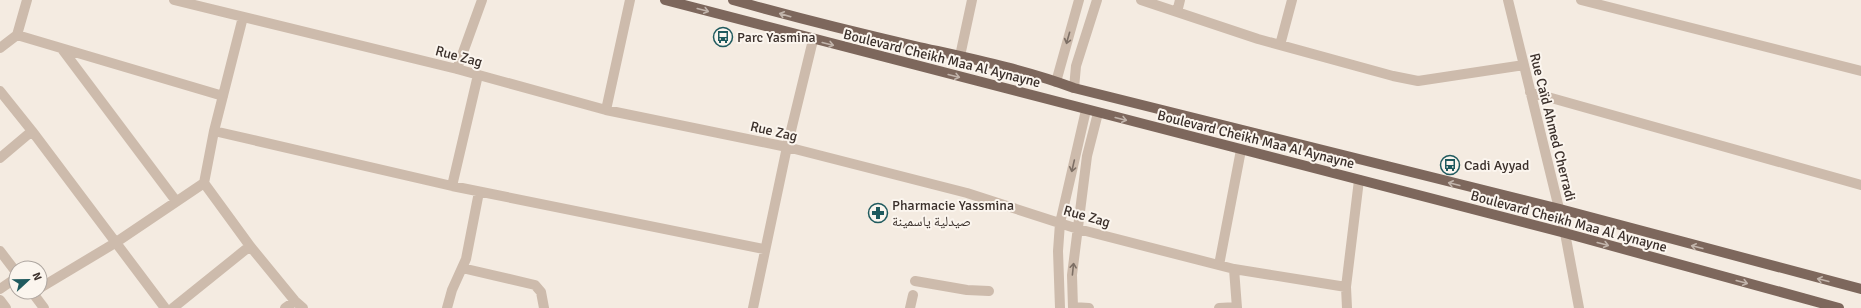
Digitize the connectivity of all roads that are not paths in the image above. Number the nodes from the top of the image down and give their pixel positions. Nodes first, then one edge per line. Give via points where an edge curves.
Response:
1 (27, 0) edge
2 (176, 0) edge
3 (482, 0) edge
4 (630, 0) edge
5 (665, 0) edge
6 (733, 0) edge
7 (972, 0) edge
8 (1079, 0) edge
9 (1097, 0) edge
10 (1142, 0) edge
11 (1180, 0) edge
12 (1292, 0) edge
13 (1508, 0) edge
14 (1581, 0) edge
15 (1177, 12) junction
16 (243, 17) junction
17 (17, 35) junction
18 (813, 40) junction
19 (1280, 45) junction
20 (0, 48) edge
21 (62, 49) junction
22 (960, 56) junction
23 (1524, 65) junction
24 (457, 69) junction
25 (1861, 71) edge
26 (478, 75) junction
27 (1056, 82) junction
28 (1074, 88) junction
29 (0, 91) edge
30 (1530, 92) junction
31 (223, 96) junction
32 (606, 110) junction
33 (1086, 110) junction
34 (1098, 113) junction
35 (32, 131) junction
36 (214, 131) junction
37 (787, 147) junction
38 (1241, 150) junction
39 (0, 158) edge
40 (1359, 180) junction
41 (204, 183) junction
42 (1861, 185) edge
43 (452, 186) junction
44 (479, 192) junction
45 (176, 201) junction
46 (1560, 210) junction
47 (1060, 223) junction
48 (1078, 229) junction
49 (1565, 233) junction
50 (115, 243) junction
51 (250, 246) junction
52 (764, 249) junction
53 (0, 252) edge
54 (8, 262) edge
55 (1219, 265) junction
56 (462, 268) junction
57 (1234, 269) junction
58 (915, 281) dead end
59 (48, 283) edge
60 (1346, 287) junction
61 (1861, 289) edge
62 (989, 291) dead end
63 (914, 295) dead end
64 (0, 300) edge
65 (295, 301) junction
66 (1073, 307) edge
67 (1237, 307) edge
68 (6, 308) edge
69 (165, 308) edge
70 (173, 308) edge
71 (286, 308) edge
72 (303, 308) edge
73 (447, 308) edge
74 (544, 308) edge
75 (753, 308) edge
76 (910, 308) edge
77 (1060, 308) edge
78 (1089, 308) edge
79 (1219, 308) edge
80 (1348, 308) edge
81 (1578, 308) edge
82 (1839, 308) edge

1 - 17 street
2 - 16 street, Rue Zag
3 - 24 street
4 - 32 street
5 -> 18 main road, Boulevard Cheikh Maa Al Aynayne
22 -> 6 main road, Boulevard Cheikh Maa Al Aynayne via 814,23
7 - 22 street
8 -> 27 street
9 - 28 street via 1076,66
10 - 15 street
11 - 15 street
12 - 19 street
13 - 23 street, Rue Caïd Ahmed Cherradi
14 - 25 street
15 - 19 street
16 - 24 street, Rue Zag
16 - 31 street
17 - 20 street
17 - 21 street
18 -> 33 main road, Boulevard Cheikh Maa Al Aynayne
18 - 37 street
19 - 23 street via 1393,76 1418,80
21 - 31 street
21 - 45 street
22 - 27 main road, Boulevard Cheikh Maa Al Aynayne
23 - 30 street, Rue Caïd Ahmed Cherradi
24 - 26 street, Rue Zag
26 - 32 street, Rue Zag
26 - 43 street
27 - 28 main road, Boulevard Cheikh Maa Al Aynayne
46 -> 28 main road, Boulevard Cheikh Maa Al Aynayne
29 - 35 street
30 - 42 street
30 - 46 street, Rue Caïd Ahmed Cherradi
31 - 36 street
32 - 37 street, Rue Zag
33 - 34 main road, Boulevard Cheikh Maa Al Aynayne
33 -> 47 street
34 -> 38 main road, Boulevard Cheikh Maa Al Aynayne
34 - 48 street via 1087,156
35 - 39 street
35 - 50 street
36 - 41 street
36 - 43 street
37 - 47 street, Rue Zag via 967,194
37 - 52 street
38 - 40 main road, Boulevard Cheikh Maa Al Aynayne
38 - 55 street
40 - 49 main road, Boulevard Cheikh Maa Al Aynayne
40 - 60 street
41 - 45 street
41 - 51 street
43 - 44 street
44 - 52 street
44 - 56 street via 466,260
45 - 50 street
46 - 49 street, Rue Caïd Ahmed Cherradi
61 -> 46 main road, Boulevard Cheikh Maa Al Aynayne
47 - 48 street, Rue Zag
47 - 77 street
48 - 55 street, Rue Zag
66 -> 48 street via 1072,275
49 - 81 street, Rue Caïd Ahmed Cherradi
49 -> 82 main road, Boulevard Cheikh Maa Al Aynayne
50 - 59 street
50 - 69 street
51 - 65 street
51 - 70 street
52 - 75 street
53 - 54 street
55 - 57 street, Rue Zag
56 - 73 street
56 - 74 street via 534,285 541,292
57 - 60 street, Rue Zag
57 - 67 street
58 - 62 street
60 - 80 street
63 - 76 street
64 - 68 street
65 - 71 street
65 - 72 street
66 - 78 street
67 - 79 street

